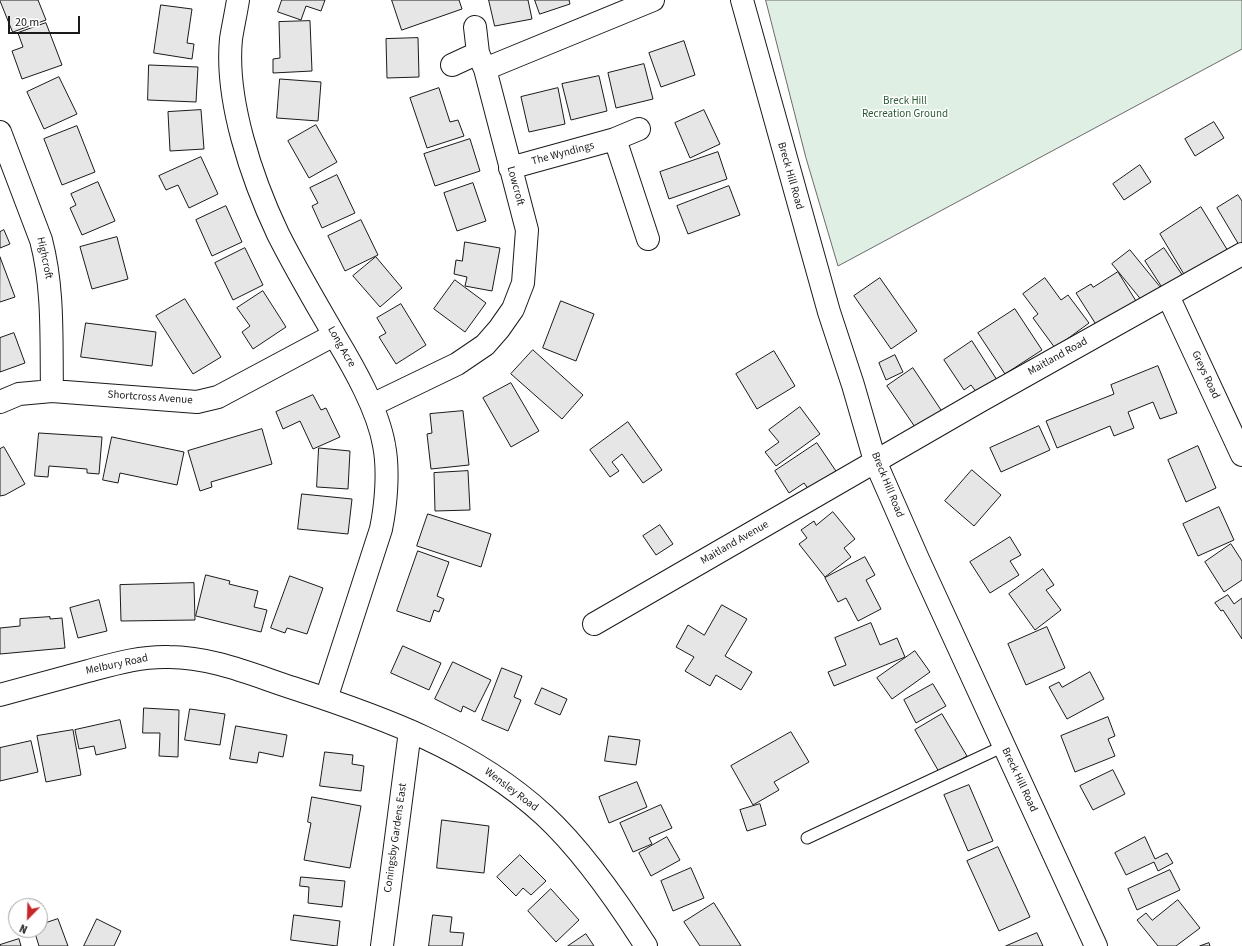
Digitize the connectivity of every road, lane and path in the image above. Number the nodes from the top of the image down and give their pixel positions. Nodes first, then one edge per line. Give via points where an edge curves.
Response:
1 (238, 0) edge
2 (653, 0) edge
3 (742, 0) edge
4 (475, 27) dead end
5 (482, 61) junction
6 (452, 65) dead end
7 (639, 129) dead end
8 (0, 132) edge
9 (616, 139) junction
10 (510, 168) junction
11 (648, 239) dead end
12 (1242, 254) edge
13 (1168, 296) junction
14 (334, 335) junction
15 (52, 391) junction
16 (0, 402) edge
17 (372, 405) junction
18 (1242, 455) edge
19 (875, 461) junction
20 (594, 624) dead end
21 (0, 695) edge
22 (326, 699) junction
23 (410, 731) junction
24 (1004, 746) junction
25 (807, 838) dead end
26 (382, 946) edge
27 (646, 946) edge
28 (1096, 946) edge

1 - 14 street, Long Acre via 231,40 232,84 240,134 279,235
2 - 5 street
3 - 19 street, Breck Hill Road via 829,312
4 - 5 street, Lowcroft
5 - 6 street
5 - 10 street, Lowcroft
7 - 9 street, The Wyndings
8 - 15 street, Highcroft via 42,240 46,258
9 - 10 street, The Wyndings
9 - 11 street
10 - 17 street, Lowcroft via 527,230 523,283 513,309 499,330 484,345 446,370
12 - 13 street, Maitland Road
13 - 18 street, Greys Road
13 - 19 street, Maitland Road
14 - 15 street, Shortcross Avenue via 208,400 197,402
14 - 17 street, Long Acre
15 - 16 street, Shortcross Avenue via 19,394
17 - 22 street, Long Acre via 384,445 386,502 381,529
19 - 20 street, Maitland Avenue
19 - 24 street, Breck Hill Road
21 - 22 street, Melbury Road via 126,661 167,656 216,663
22 - 23 street, Wensley Road
23 - 26 street, Coningsby Gardens East
23 - 27 street, Wensley Road via 477,765 518,793 545,816 581,856 632,923
24 - 25 lane
24 - 28 street, Breck Hill Road

